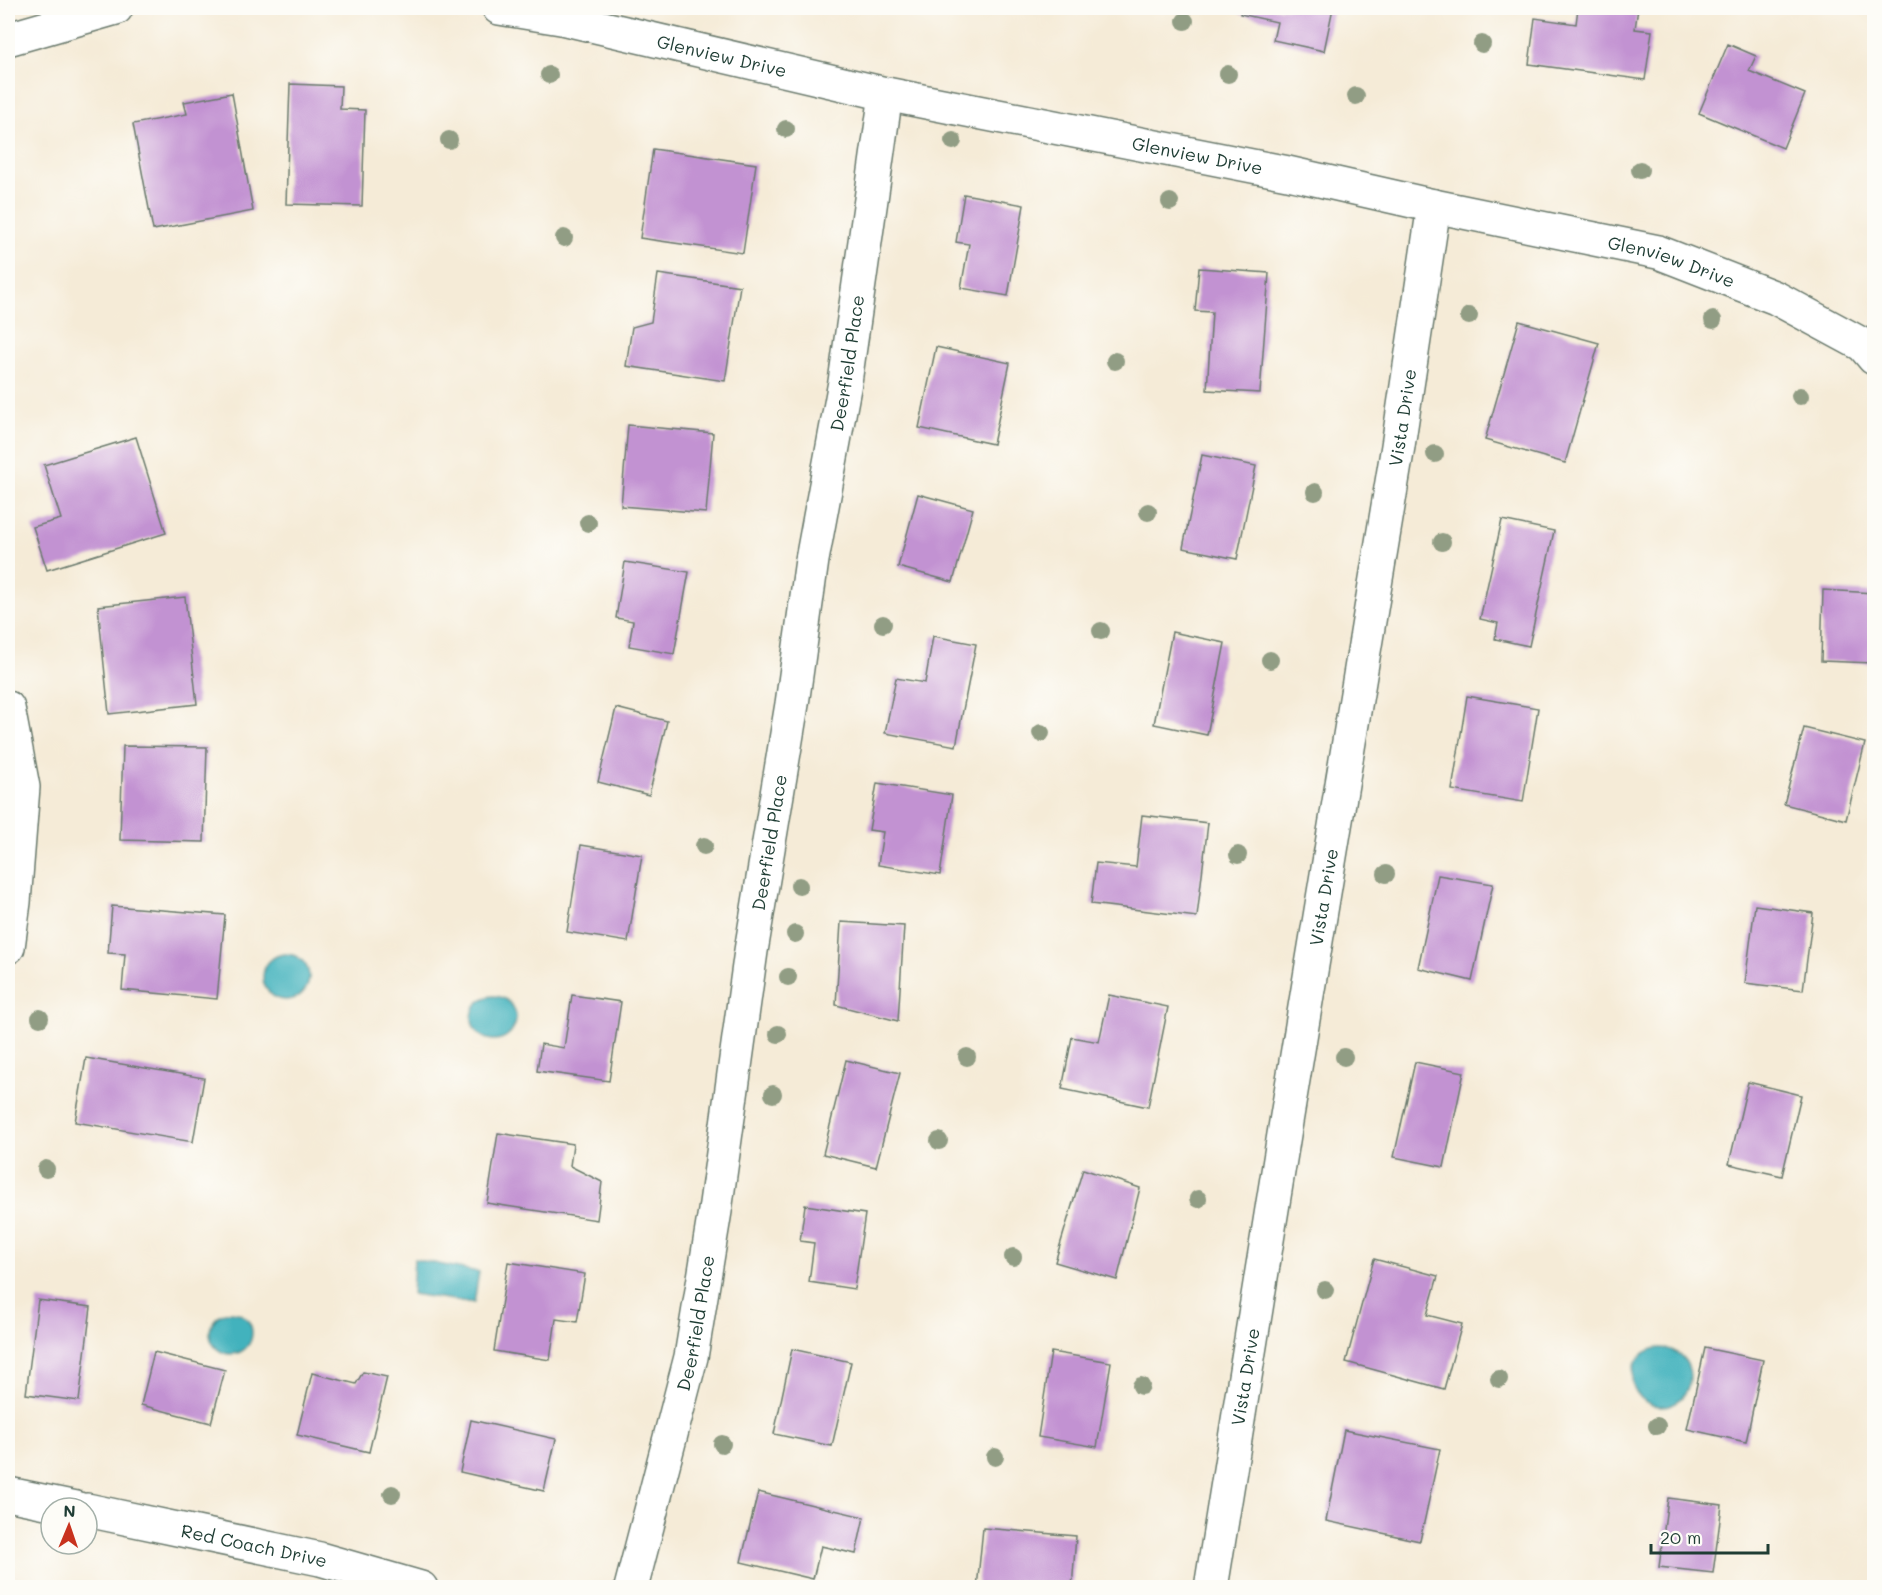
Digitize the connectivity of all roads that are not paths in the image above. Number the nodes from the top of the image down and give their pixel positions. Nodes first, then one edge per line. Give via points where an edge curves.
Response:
1 (116, 8) edge
2 (499, 8) edge
3 (8, 39) edge
4 (886, 94) junction
5 (1434, 206) junction
6 (1875, 358) edge
7 (8, 708) edge
8 (8, 948) edge
9 (8, 1494) edge
10 (39, 1500) edge
11 (99, 1513) edge
12 (421, 1587) edge
13 (632, 1587) edge
14 (1211, 1587) edge

1 - 3 street
2 - 4 street, Glenview Drive via 561,18
4 - 5 street, Glenview Drive via 1288,173
4 - 13 street, Deerfield Place via 845,381 812,560 751,951 716,1211 691,1357
5 - 6 street, Glenview Drive via 1658,252 1776,298 1863,345
5 - 14 street, Vista Drive
7 - 8 street via 23,787
9 - 10 street
11 - 12 street, Red Coach Drive via 320,1559

